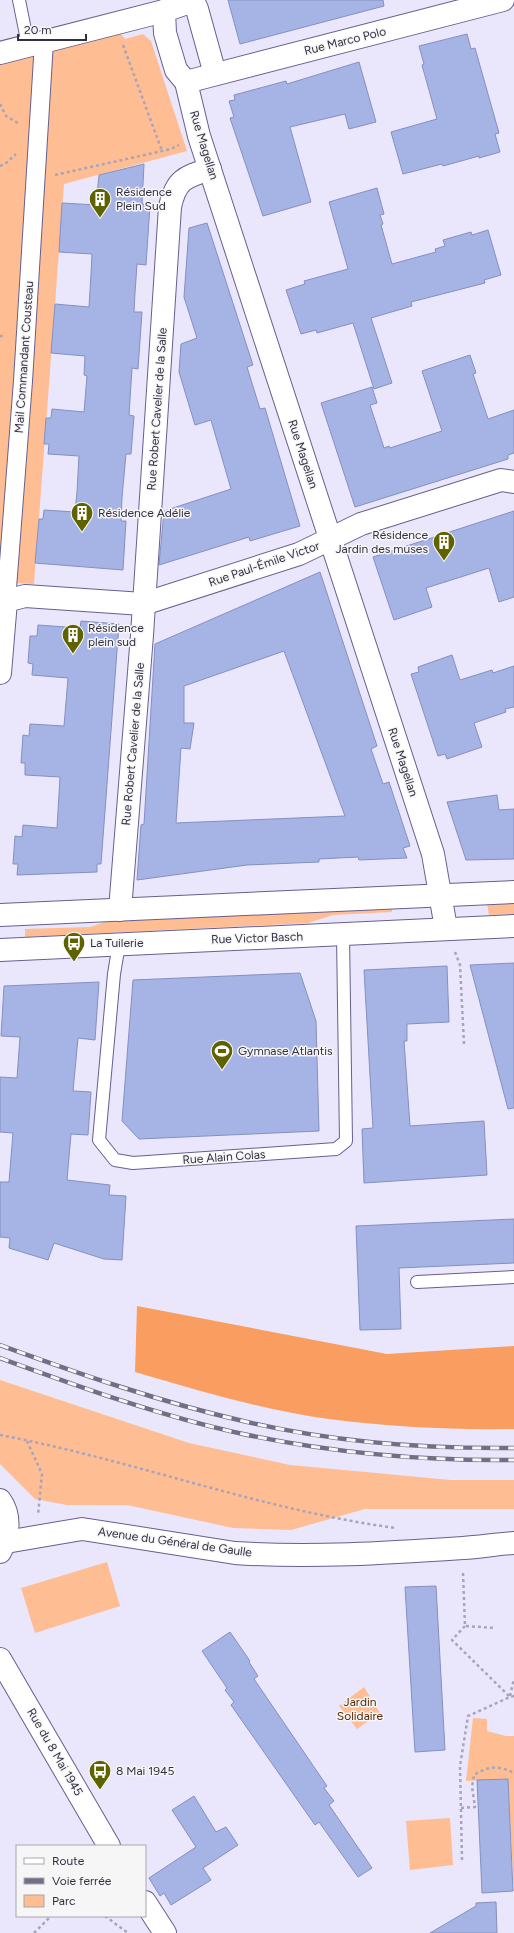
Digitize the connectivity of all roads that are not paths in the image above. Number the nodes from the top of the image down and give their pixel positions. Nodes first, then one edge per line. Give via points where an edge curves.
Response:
1 (20, 0) edge
2 (503, 0) edge
3 (193, 1) edge
4 (164, 11) junction
5 (36, 43) junction
6 (0, 52) edge
7 (215, 74) junction
8 (186, 82) junction
9 (210, 169) junction
10 (514, 482) edge
11 (331, 540) junction
12 (6, 601) junction
13 (143, 604) junction
14 (0, 673) edge
15 (514, 892) edge
16 (440, 894) junction
17 (120, 910) junction
18 (0, 915) edge
19 (514, 926) edge
20 (446, 928) junction
21 (343, 935) junction
22 (119, 944) junction
23 (0, 950) edge
24 (514, 1277) edge
25 (417, 1282) dead end
26 (0, 1500) edge
27 (514, 1543) edge
28 (3, 1547) edge
29 (0, 1659) edge
30 (108, 1845) edge
31 (146, 1904) edge
32 (165, 1933) edge

1 - 5 lane
2 - 7 street, Rue Marco Polo
3 - 4 street
3 - 7 street
4 - 5 street
4 - 8 street, Rue Magellan via 165,33 176,70
5 - 6 street
5 - 12 street, Mail Commandant Cousteau via 36,180
7 - 8 street, Rue Marco Polo
8 - 9 street, Rue Magellan
9 - 11 street, Rue Magellan
9 - 13 street, Rue Robert Cavelier de la Salle via 187,177 174,190 170,207
10 - 11 street, Rue Paul-Émile Victor via 501,480 368,522
11 - 13 street, Rue Paul-Émile Victor via 298,554
11 - 16 street, Rue Magellan via 433,854
12 - 13 street, Rue Paul-Émile Victor via 25,596
12 - 14 street, Mail Commandant Cousteau
13 - 17 street, Rue Robert Cavelier de la Salle
15 - 16 street
16 - 17 street
16 - 20 street, Rue Magellan
17 - 18 street
19 - 20 street, Rue Victor Basch
20 - 21 street, Rue Victor Basch
21 - 22 street, Rue Victor Basch
21 - 22 lane, Rue Alain Colas via 346,1141 336,1149 132,1163 115,1160 99,1140
22 - 23 street, Rue Victor Basch
24 - 25 lane
26 - 28 street via 8,1523
27 - 28 street, Avenue du Général de Gaulle via 316,1556 235,1553 82,1529
29 - 30 street, Rue du 8 Mai 1945
31 - 32 street

